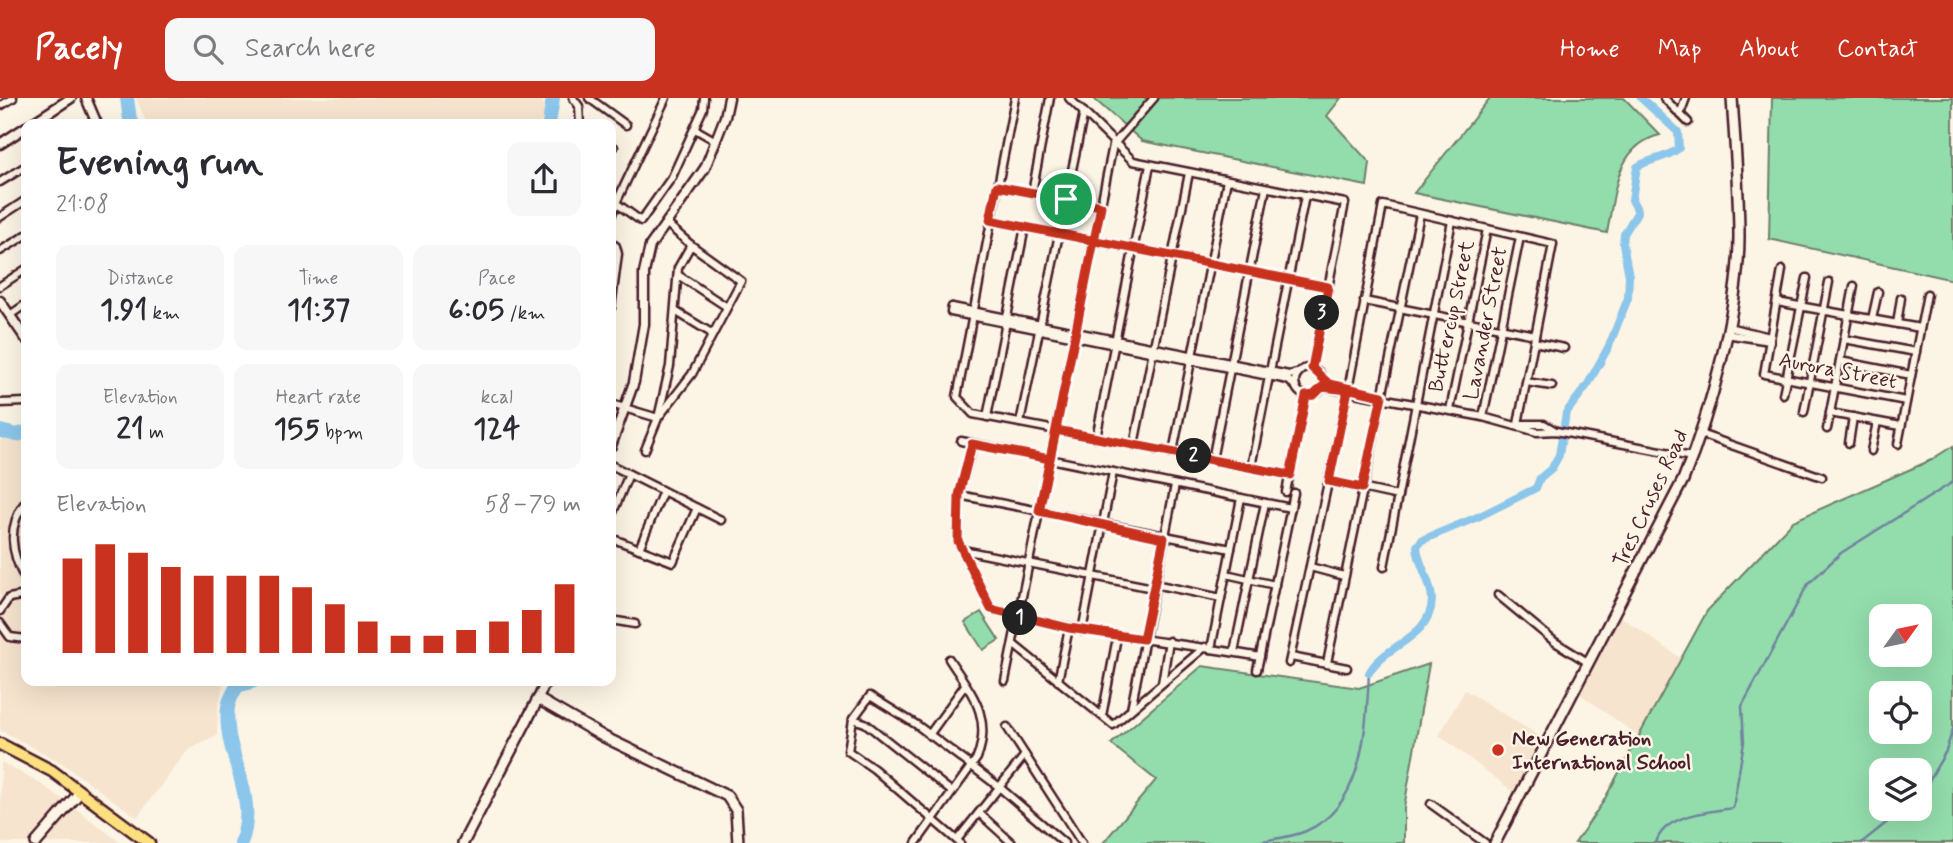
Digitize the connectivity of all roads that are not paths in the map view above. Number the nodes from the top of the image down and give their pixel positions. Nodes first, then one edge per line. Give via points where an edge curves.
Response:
1 (13, 98) edge
2 (71, 98) edge
3 (86, 98) edge
4 (573, 98) edge
5 (589, 98) edge
6 (666, 98) edge
7 (704, 98) edge
8 (729, 98) edge
9 (1015, 98) edge
10 (1050, 98) edge
11 (1069, 98) edge
12 (1154, 98) edge
13 (1664, 98) edge
14 (1686, 98) edge
15 (1732, 98) edge
16 (0, 106) edge
17 (1084, 112) junction
18 (1680, 114) junction
19 (39, 119) edge
20 (94, 119) edge
21 (580, 119) edge
22 (1688, 122) dead end
23 (626, 125) dead end
24 (21, 130) edge
25 (695, 130) junction
26 (716, 141) junction
27 (1116, 141) junction
28 (0, 144) edge
29 (1150, 165) junction
30 (21, 169) edge
31 (1189, 173) junction
32 (1227, 180) junction
33 (0, 182) edge
34 (997, 186) junction
35 (1266, 188) junction
36 (1032, 193) junction
37 (1305, 196) junction
38 (1066, 199) junction
39 (21, 203) edge
40 (616, 203) joint
41 (1101, 206) junction
42 (1420, 214) junction
43 (0, 217) edge
44 (990, 220) junction
45 (1452, 221) junction
46 (666, 223) junction
47 (1024, 227) junction
48 (1487, 229) junction
49 (1059, 234) junction
50 (21, 237) edge
51 (1520, 237) junction
52 (1094, 241) junction
53 (691, 245) junction
54 (616, 246) edge
55 (1134, 248) junction
56 (0, 251) edge
57 (1172, 256) junction
58 (1211, 264) junction
59 (616, 269) edge
60 (1782, 270) dead end
61 (1249, 271) junction
62 (21, 273) edge
63 (678, 275) junction
64 (1807, 278) dead end
65 (1288, 279) junction
66 (1829, 282) dead end
67 (0, 286) edge
68 (1854, 286) dead end
69 (1328, 287) junction
70 (1878, 292) dead end
71 (1927, 293) dead end
72 (1901, 298) dead end
73 (0, 301) edge
74 (1364, 301) junction
75 (1777, 302) junction
76 (1801, 306) junction
77 (21, 307) edge
78 (727, 307) junction
79 (1400, 308) junction
80 (1824, 310) junction
81 (675, 311) junction
82 (10, 314) junction
83 (972, 314) junction
84 (1434, 315) junction
85 (1849, 315) junction
86 (1872, 319) junction
87 (1006, 321) junction
88 (1467, 321) junction
89 (1897, 324) junction
90 (1040, 327) junction
91 (1502, 328) junction
92 (1920, 328) junction
93 (21, 331) edge
94 (1727, 331) junction
95 (713, 334) junction
96 (1075, 334) junction
97 (1535, 339) junction
98 (1770, 339) junction
99 (1844, 339) junction
100 (1115, 342) junction
101 (1564, 348) dead end
102 (1153, 350) junction
103 (1916, 352) junction
104 (1192, 358) junction
105 (1840, 361) junction
106 (1230, 366) junction
107 (1312, 368) junction
108 (1297, 373) junction
109 (1270, 374) junction
110 (1911, 375) junction
111 (1786, 379) junction
112 (1526, 382) junction
113 (1810, 383) junction
114 (1322, 384) junction
115 (1295, 386) junction
116 (1552, 386) dead end
117 (1835, 387) junction
118 (1348, 390) junction
119 (1783, 394) dead end
120 (1306, 396) junction
121 (1382, 396) junction
122 (1906, 401) junction
123 (21, 402) edge
124 (1416, 403) junction
125 (0, 404) edge
126 (616, 405) edge
127 (627, 408) junction
128 (1450, 410) junction
129 (1804, 412) dead end
130 (1830, 413) junction
131 (986, 417) junction
132 (1483, 417) junction
133 (1853, 417) junction
134 (657, 418) junction
135 (1877, 422) junction
136 (1020, 423) junction
137 (1518, 424) junction
138 (1901, 426) junction
139 (1827, 429) dead end
140 (1056, 430) junction
141 (616, 434) edge
142 (1700, 434) junction
143 (1096, 438) junction
144 (961, 441) dead end
145 (1849, 443) dead end
146 (972, 444) junction
147 (1898, 444) dead end
148 (1135, 445) junction
149 (645, 450) dead end
150 (1871, 451) dead end
151 (1173, 452) junction
152 (1692, 457) junction
153 (1050, 459) junction
154 (1212, 460) junction
155 (1251, 467) junction
156 (616, 468) edge
157 (1113, 472) junction
158 (629, 474) junction
159 (1290, 475) junction
160 (1822, 477) dead end
161 (1329, 481) junction
162 (1174, 485) junction
163 (1362, 488) junction
164 (663, 491) junction
165 (959, 495) junction
166 (1398, 496) junction
167 (1241, 498) junction
168 (1265, 503) junction
169 (616, 505) edge
170 (697, 508) junction
171 (1291, 508) junction
172 (21, 510) edge
173 (1039, 511) junction
174 (721, 520) dead end
175 (1103, 524) junction
176 (1164, 538) junction
177 (616, 540) edge
178 (639, 549) junction
179 (963, 550) junction
180 (1231, 550) junction
181 (1029, 563) junction
182 (21, 566) edge
183 (1310, 567) junction
184 (1384, 567) dead end
185 (1226, 574) junction
186 (1092, 576) junction
187 (1343, 576) junction
188 (1249, 580) junction
189 (1275, 585) junction
190 (21, 586) edge
191 (1154, 586) junction
192 (1497, 595) dead end
193 (21, 596) edge
194 (11, 597) junction
195 (1221, 598) junction
196 (0, 611) edge
197 (1018, 617) junction
198 (616, 621) edge
199 (0, 623) edge
200 (635, 624) dead end
201 (1069, 628) junction
202 (1082, 631) junction
203 (7, 635) junction
204 (1117, 637) junction
205 (21, 638) edge
206 (1143, 639) junction
207 (0, 640) edge
208 (1169, 641) junction
209 (1013, 644) junction
210 (1208, 648) junction
211 (1234, 652) junction
212 (1260, 657) junction
213 (949, 659) dead end
214 (1327, 663) junction
215 (1589, 663) junction
216 (1347, 668) dead end
217 (1257, 670) dead end
218 (1005, 681) dead end
219 (1058, 681) junction
220 (1162, 683) junction
221 (965, 685) junction
222 (544, 686) edge
223 (538, 699) junction
224 (1131, 709) junction
225 (1102, 716) junction
226 (853, 719) junction
227 (1007, 727) dead end
228 (929, 735) junction
229 (0, 744) edge
230 (1025, 755) junction
231 (971, 766) junction
232 (998, 786) junction
233 (80, 792) junction
234 (952, 792) junction
235 (1432, 804) dead end
236 (979, 813) junction
237 (932, 818) junction
238 (959, 841) edge
239 (36, 843) edge
240 (149, 843) edge
241 (463, 843) edge
242 (737, 843) edge
243 (916, 843) edge
244 (1013, 843) edge
245 (1064, 843) edge
246 (1082, 843) edge
247 (1485, 843) edge
248 (1495, 843) edge

1 - 16 street
2 - 19 street
3 - 20 street
4 - 21 street
5 - 23 street
6 - 40 street
7 - 25 street
8 - 26 street
9 - 34 street
10 - 36 street
11 - 17 street
12 - 27 street
13 - 18 street
14 - 18 street
15 - 94 main road, Tres Cruses Road via 1739,238
17 - 27 street
17 - 38 street
18 - 22 street
24 - 28 street
25 - 26 street
25 - 40 street via 672,177 641,221
26 - 46 street via 705,168
27 - 29 street via 1133,161
27 - 41 street
29 - 31 street
29 - 55 street
30 - 33 street
31 - 32 street
31 - 57 street
32 - 35 street
32 - 58 street
34 - 36 street
34 - 44 street
35 - 37 street
35 - 61 street
36 - 38 street
37 - 65 street
37 - 69 street via 1345,203
38 - 41 street
39 - 43 street
41 - 52 street
42 - 45 street
42 - 74 street via 1383,205
42 - 79 street
44 - 47 street
44 - 83 street
45 - 48 street
45 - 84 street
46 - 53 street
46 - 127 street via 650,246 644,273 644,324
47 - 49 street
47 - 87 street
48 - 51 street
48 - 88 street, Buttercup Street
49 - 52 street
49 - 90 street
50 - 56 street
51 - 91 street, Lavander Street
51 - 97 street via 1553,244
52 - 55 street
52 - 96 street
53 - 63 street
53 - 78 street via 741,281
54 - 59 street
55 - 57 street
55 - 100 street
57 - 58 street
57 - 102 street
58 - 61 street
58 - 104 street
60 - 75 street
61 - 65 street
61 - 106 street
62 - 67 street
63 - 78 street
63 - 81 street
64 - 76 street
65 - 69 street
65 - 109 street
66 - 80 street
68 - 85 street
69 - 107 street
70 - 86 street
71 - 92 street
72 - 89 street
73 - 82 street
74 - 79 street
74 - 118 street
75 - 76 street
75 - 98 street
76 - 80 street
76 - 111 street
77 - 82 street
78 - 95 street
79 - 84 street
79 - 121 street
80 - 85 street
80 - 113 street
81 - 95 street
81 - 134 street via 670,366
82 - 93 street
83 - 87 street
83 - 131 street via 957,397 973,414
84 - 88 street
84 - 124 street
85 - 86 street
85 - 99 street
86 - 89 street
87 - 90 street
87 - 131 street
88 - 91 street
88 - 128 street, Buttercup Street
89 - 92 street
90 - 96 street
90 - 136 street
91 - 97 street
91 - 132 street, Lavander Street
92 - 103 street
94 - 98 street
94 - 142 main road, Tres Cruses Road
95 - 134 street via 692,374
96 - 100 street
96 - 140 street
97 - 101 street
97 - 112 street
98 - 111 street, Aurora Street via 1764,374
99 - 103 street
99 - 105 street
100 - 102 street
100 - 143 street
102 - 104 street
102 - 148 street
103 - 110 street
104 - 106 street
104 - 151 street
105 - 110 street
105 - 117 street
106 - 109 street
106 - 154 street
107 - 108 street
107 - 114 street
108 - 109 street
108 - 115 street
109 - 115 street
109 - 155 street
110 - 122 street
111 - 113 street, Aurora Street
111 - 119 street
112 - 116 street
112 - 137 street
113 - 117 street, Aurora Street
113 - 129 street
114 - 118 street
114 - 120 street via 1314,395
115 - 120 street
117 - 122 street, Aurora Street
117 - 130 street
118 - 121 street
118 - 161 street
120 - 159 street
121 - 124 street
121 - 163 street
122 - 138 street
123 - 125 street
124 - 128 street
124 - 166 street
126 - 127 street
127 - 134 street
127 - 141 street
128 - 132 street
130 - 133 street
130 - 139 street
131 - 136 street
132 - 137 street
133 - 135 street
133 - 145 street
134 - 149 street
135 - 138 street
135 - 150 street
136 - 140 street
137 - 152 street via 1537,432 1556,431
138 - 147 street
140 - 143 street
140 - 153 street
142 - 152 main road, Tres Cruses Road
142 - 160 street
143 - 148 street
144 - 146 street
146 - 153 street
146 - 165 street
148 - 151 street
151 - 154 street
152 - 215 main road, Tres Cruses Road
153 - 157 street
153 - 173 street
154 - 155 street
155 - 159 street
156 - 158 street
157 - 162 street
157 - 175 street
158 - 164 street
158 - 169 street
159 - 171 street
161 - 163 street
161 - 183 street
162 - 167 street
162 - 176 street
163 - 166 street
163 - 187 street
164 - 170 street
164 - 178 street
165 - 173 street
165 - 179 street via 958,541
166 - 184 street
167 - 168 street
167 - 180 street
168 - 171 street
168 - 188 street
170 - 174 street
170 - 178 street via 673,562
171 - 189 street
172 - 182 street via 12,538
173 - 175 street
173 - 181 street
175 - 176 street
175 - 186 street
176 - 180 street
176 - 191 street
177 - 178 street
179 - 181 street
179 - 197 street via 991,609
180 - 185 street
181 - 186 street
181 - 197 street
183 - 187 street
183 - 214 street via 1290,660
185 - 188 street
185 - 195 street
186 - 191 street
186 - 202 street
187 - 214 street
188 - 189 street
188 - 211 street
189 - 212 street
190 - 194 street
191 - 195 street
191 - 206 street
192 - 215 street
193 - 194 street
194 - 196 street
195 - 210 street
197 - 201 street
197 - 209 street
198 - 200 street
199 - 203 street
201 - 202 street
201 - 219 street
202 - 204 street
203 - 205 street
203 - 207 street
204 - 206 street
204 - 225 street
206 - 208 street
206 - 224 street
208 - 210 street
208 - 220 street
209 - 218 street
209 - 219 street
210 - 211 street
210 - 220 street
211 - 212 street
212 - 217 street
213 - 221 street
214 - 216 street
215 - 248 main road, Tres Cruses Road
219 - 225 street
220 - 224 street
221 - 228 street
221 - 231 street via 982,712 983,724 982,746
222 - 223 street
223 - 241 main road
223 - 242 main road via 604,737 727,796 736,810
224 - 225 street via 1113,724
226 - 228 street via 870,696
226 - 234 street via 865,723
226 - 237 street via 848,751
227 - 230 street
228 - 231 street
229 - 233 main road via 43,765
230 - 232 street
230 - 246 street
231 - 232 street
231 - 234 street
232 - 236 street
232 - 245 street
233 - 239 main road
233 - 240 main road
234 - 237 street
235 - 247 street
236 - 238 street
236 - 244 street
237 - 238 street
237 - 243 street

